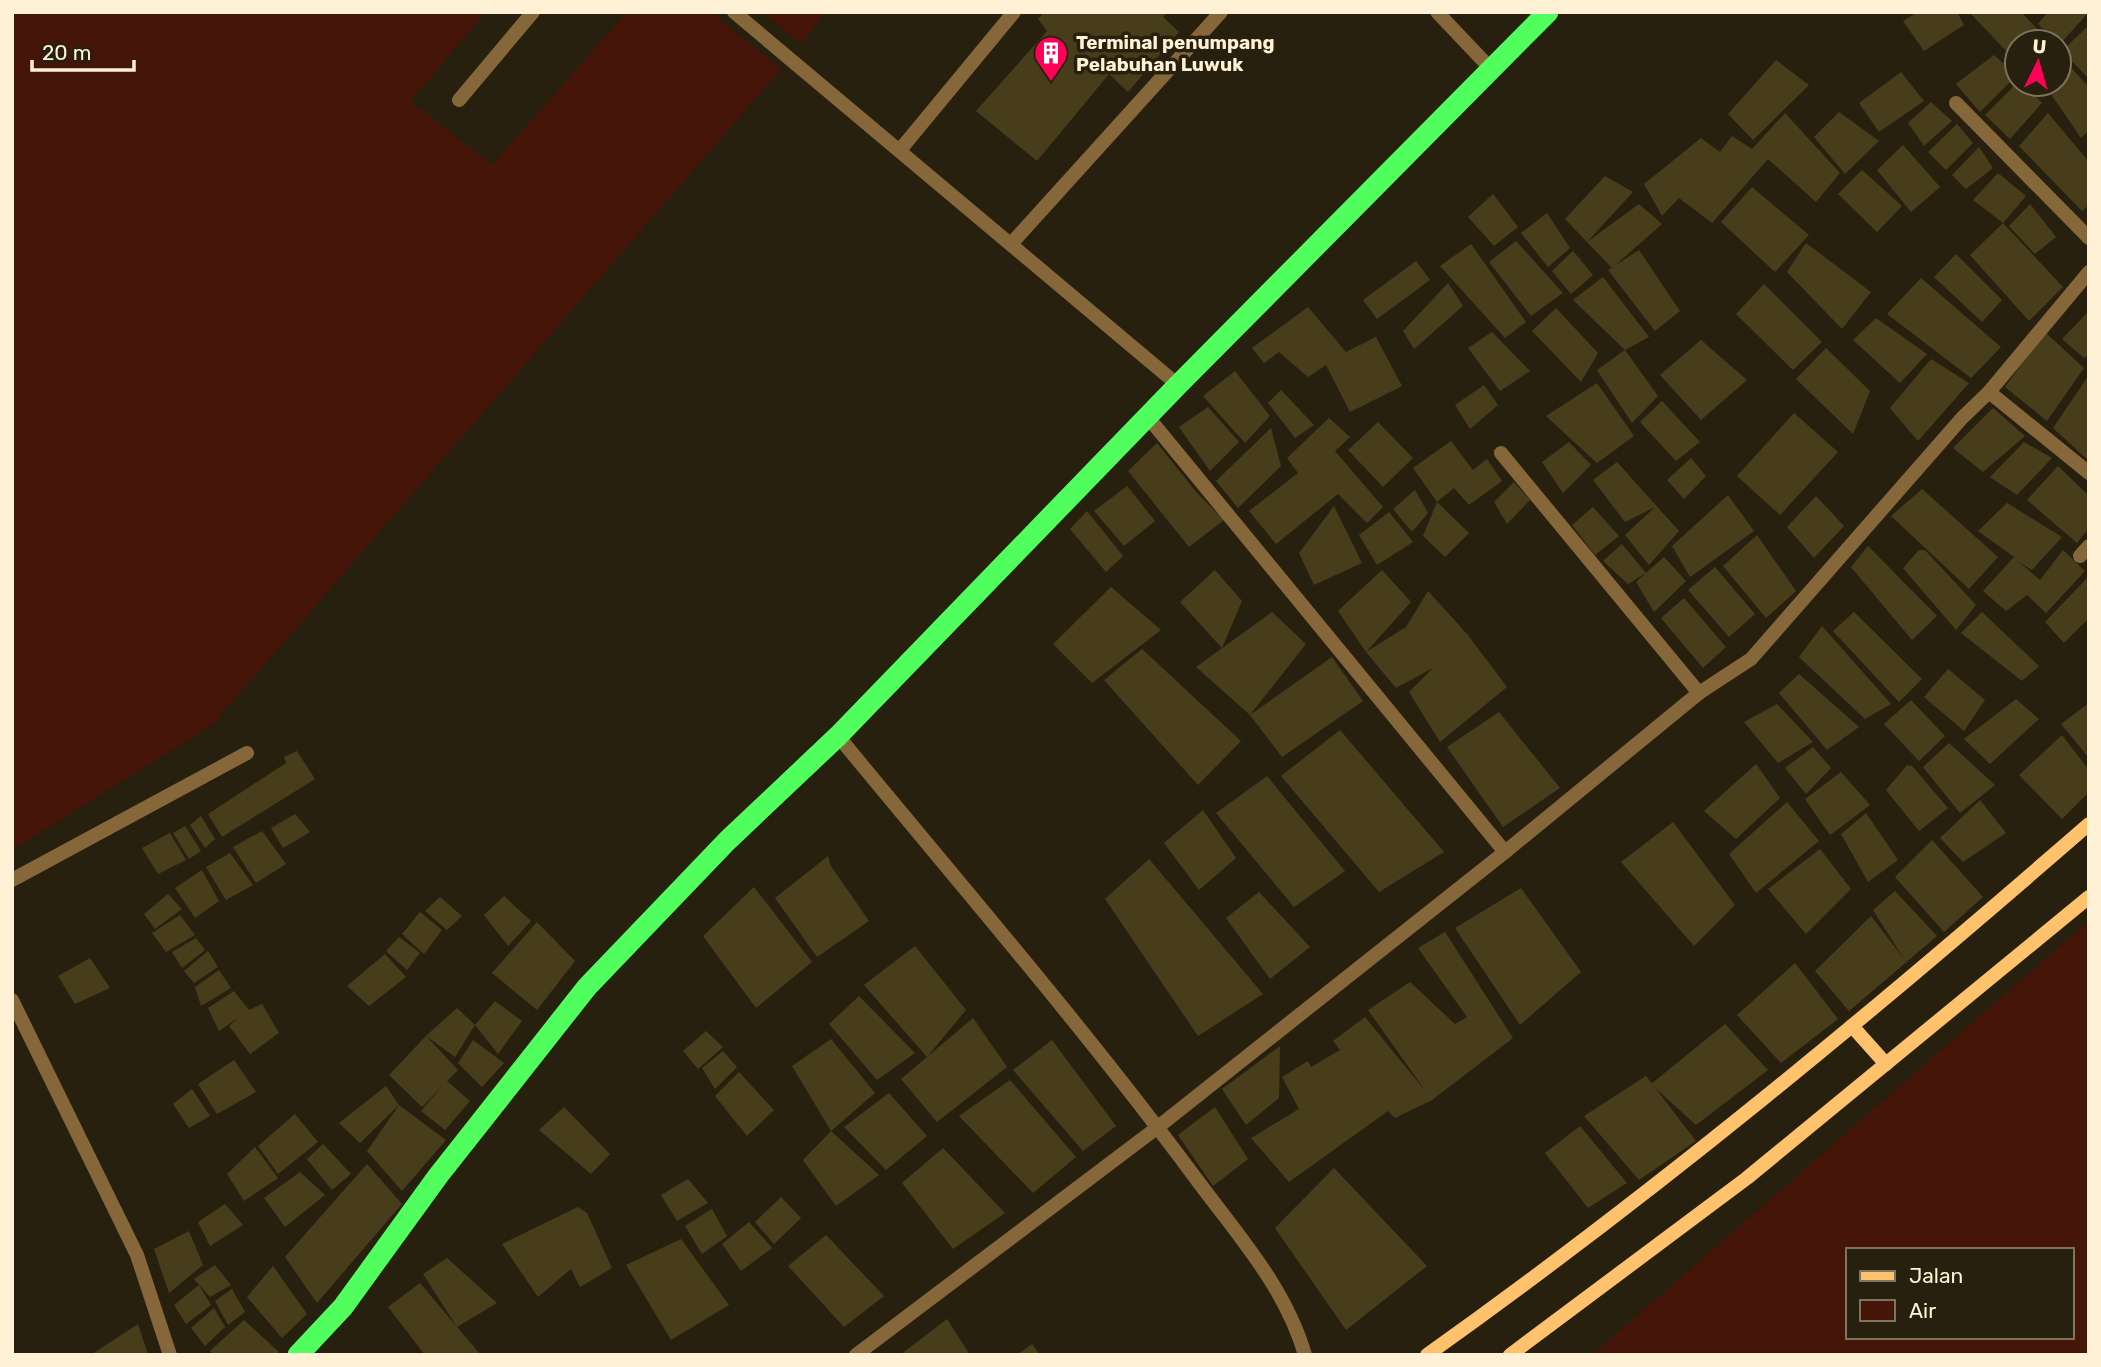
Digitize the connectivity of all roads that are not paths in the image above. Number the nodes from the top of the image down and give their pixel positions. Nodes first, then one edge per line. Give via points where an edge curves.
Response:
1 (533, 12) edge
2 (734, 12) edge
3 (1014, 12) edge
4 (1221, 12) edge
5 (1437, 12) edge
6 (1548, 12) edge
7 (1492, 70) junction
8 (459, 100) dead end
9 (1956, 103) dead end
10 (900, 150) junction
11 (2089, 238) edge
12 (1011, 244) junction
13 (2089, 272) edge
14 (1178, 385) junction
15 (1989, 392) junction
16 (1147, 416) junction
17 (1502, 453) dead end
18 (2089, 473) edge
19 (1699, 693) junction
20 (838, 736) junction
21 (247, 753) dead end
22 (2089, 824) edge
23 (1506, 852) junction
24 (12, 880) edge
25 (2089, 897) edge
26 (12, 1000) edge
27 (1852, 1026) junction
28 (1886, 1064) junction
29 (1158, 1127) junction
30 (170, 1355) edge
31 (298, 1355) edge
32 (856, 1355) edge
33 (1305, 1355) edge
34 (1427, 1355) edge
35 (1510, 1355) edge

1 - 8 street
2 - 10 street
3 - 10 street
4 - 12 street
5 - 7 street
6 - 7 highway
7 - 14 highway
9 - 11 street
10 - 12 street
12 - 14 street
13 - 15 street
14 - 16 highway
15 - 18 street
15 - 19 street via 1751,659
16 - 20 highway
16 - 23 street
17 - 19 street
19 - 23 street
20 - 29 street
20 - 31 highway via 727,841 587,987 438,1176 343,1307
21 - 24 street
22 - 27 street
23 - 29 street
25 - 28 street
26 - 30 street via 137,1255
27 - 28 street
27 - 34 street via 1722,1135
28 - 35 street via 1747,1178
29 - 32 street
29 - 33 street via 1280,1292

